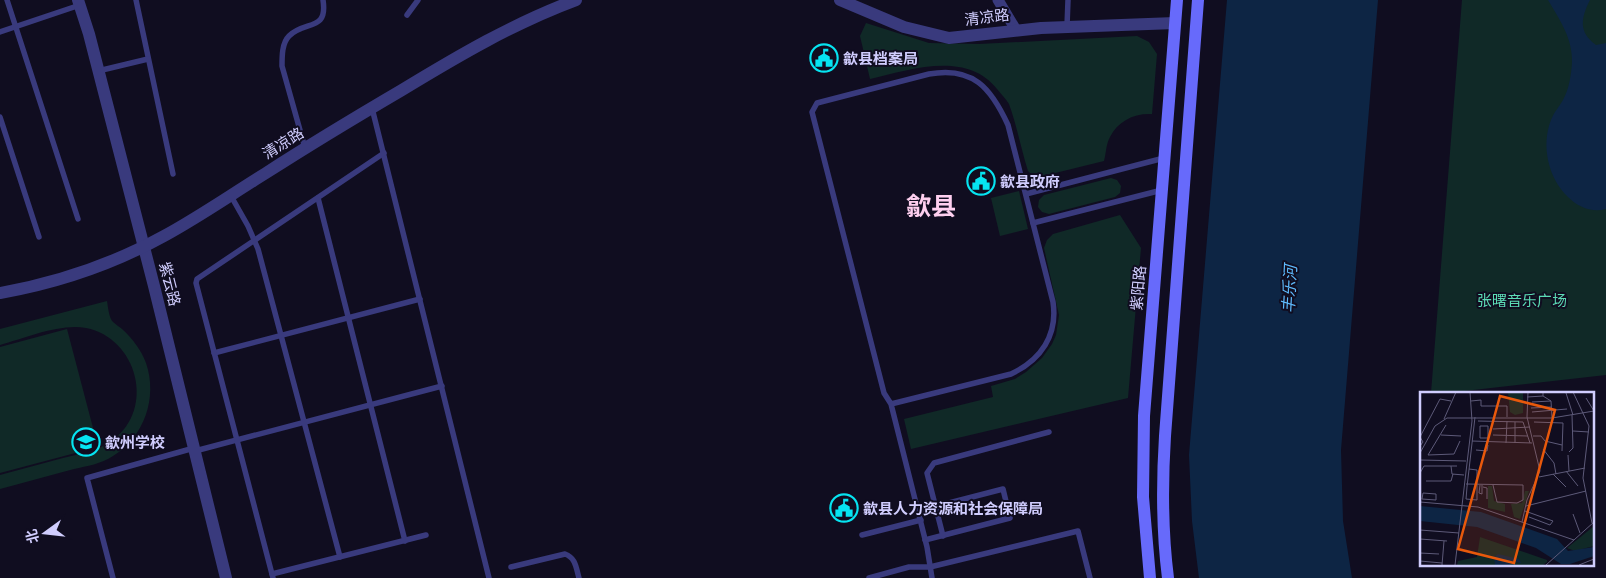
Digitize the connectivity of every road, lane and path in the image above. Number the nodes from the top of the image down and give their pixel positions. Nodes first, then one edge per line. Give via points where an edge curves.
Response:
1 (7, 0) edge
2 (136, 0) edge
3 (322, 0) edge
4 (418, 0) edge
5 (576, 0) edge
6 (840, 0) edge
7 (998, 0) edge
8 (1068, 0) edge
9 (1177, 0) edge
10 (1198, 0) edge
11 (79, 2) edge
12 (407, 15) dead end
13 (1175, 23) junction
14 (16, 26) junction
15 (1066, 26) junction
16 (1016, 30) junction
17 (0, 32) edge
18 (148, 59) junction
19 (98, 70) junction
20 (372, 108) junction
21 (0, 117) edge
22 (305, 148) junction
23 (384, 153) junction
24 (1164, 158) junction
25 (173, 174) dead end
26 (1162, 190) junction
27 (1026, 194) junction
28 (230, 195) junction
29 (318, 198) junction
30 (78, 218) dead end
31 (1033, 223) junction
32 (39, 237) dead end
33 (254, 240) junction
34 (144, 246) junction
35 (0, 293) edge
36 (420, 300) junction
37 (348, 318) junction
38 (281, 336) junction
39 (214, 353) junction
40 (442, 386) junction
41 (891, 404) junction
42 (370, 405) junction
43 (304, 422) junction
44 (1049, 432) dead end
45 (237, 440) junction
46 (195, 450) junction
47 (936, 507) junction
48 (918, 511) junction
49 (920, 520) junction
50 (426, 535) dead end
51 (862, 535) dead end
52 (943, 536) junction
53 (404, 540) junction
54 (925, 540) junction
55 (340, 557) junction
56 (511, 567) dead end
57 (930, 567) junction
58 (272, 576) edge
59 (113, 578) edge
60 (226, 578) edge
61 (489, 578) edge
62 (579, 578) edge
63 (869, 578) edge
64 (932, 578) edge
65 (1090, 578) edge
66 (1150, 578) edge
67 (1168, 578) edge

1 - 14 lane
2 - 18 lane
3 - 22 lane via 322,18 289,36 282,53 282,66
4 - 12 lane
5 - 20 street, 清凉路 via 485,41
6 - 16 street, 清凉路 via 904,27 949,38
7 - 16 street
8 - 15 lane
9 - 13 main road, 紫阳路
10 - 67 main road via 1163,461
11 - 14 lane
11 - 19 street, 紫云路
13 - 15 street, 清凉路
13 - 24 main road, 紫阳路
14 - 17 lane
14 - 30 lane
15 - 16 street, 清凉路
18 - 19 lane
18 - 25 lane
19 - 34 street, 紫云路
20 - 22 street, 清凉路
20 - 23 lane
21 - 32 lane
22 - 28 street, 清凉路
23 - 29 lane
23 - 36 lane
24 - 26 main road, 紫阳路
24 - 27 lane
26 - 31 lane
26 - 66 main road, 紫阳路 via 1143,432 1143,497
27 - 31 lane
27 - 41 lane via 1008,124 1000,107 988,90 966,76 938,72 818,103 812,112 884,393
28 - 33 lane
28 - 34 street, 清凉路
29 - 33 lane
29 - 37 lane
31 - 41 lane via 1054,310 1051,334 1044,349 1011,374
33 - 38 lane
33 - 39 lane via 197,279
34 - 35 street, 清凉路 via 78,274
34 - 46 street, 紫云路
36 - 37 lane
36 - 40 lane
37 - 38 lane
37 - 42 lane
38 - 39 lane
38 - 43 lane
39 - 45 lane
40 - 42 lane
40 - 61 lane
41 - 48 lane
42 - 43 lane
42 - 53 lane
43 - 45 lane
43 - 55 lane
44 - 47 lane via 934,463 927,473
45 - 46 lane
45 - 58 lane
46 - 59 lane via 86,478
46 - 60 street, 紫云路
47 - 48 lane
47 - 52 lane
47 - 52 lane via 1003,489 1010,518
48 - 49 lane
49 - 51 lane
49 - 54 lane
50 - 53 lane
52 - 54 lane
53 - 55 lane
54 - 57 lane
55 - 58 lane
56 - 62 lane via 565,554 575,561
57 - 63 lane via 909,568
57 - 64 lane
57 - 65 lane via 1078,531

